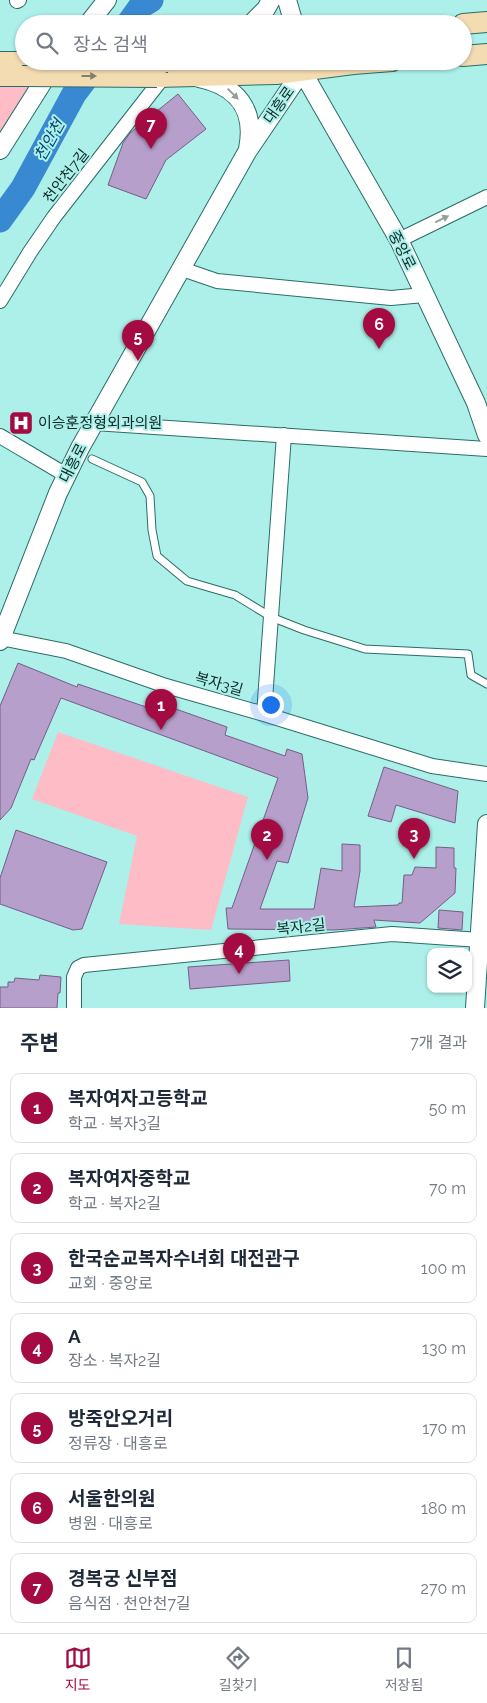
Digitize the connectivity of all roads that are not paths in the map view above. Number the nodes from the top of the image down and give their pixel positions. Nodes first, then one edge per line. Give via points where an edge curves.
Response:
1 (107, 0) edge
2 (271, 0) edge
3 (287, 0) edge
4 (95, 15) edge
5 (260, 15) edge
6 (291, 15) edge
7 (487, 22) edge
8 (472, 23) edge
9 (487, 54) edge
10 (472, 55) edge
11 (0, 62) edge
12 (15, 62) edge
13 (52, 70) edge
14 (172, 70) edge
15 (289, 70) edge
16 (299, 70) edge
17 (304, 70) edge
18 (0, 76) edge
19 (0, 150) edge
20 (247, 152) junction
21 (487, 196) edge
22 (398, 240) junction
23 (182, 269) junction
24 (424, 295) junction
25 (0, 301) edge
26 (94, 423) junction
27 (487, 435) edge
28 (0, 436) edge
29 (284, 436) junction
30 (487, 449) edge
31 (92, 460) dead end
32 (66, 475) junction
33 (5, 610) edge
34 (271, 617) junction
35 (1, 639) edge
36 (487, 684) edge
37 (264, 714) junction
38 (487, 774) edge
39 (487, 824) edge
40 (480, 940) junction
41 (74, 1008) edge
42 (475, 1008) edge

1 - 4 street
2 - 5 street
3 - 6 street
7 - 8 main road
9 - 10 main road
11 - 12 main road
13 - 19 street
14 - 15 main road via 276,74
18 -> 14 main road, bridge
14 -> 20 street via 229,89 245,109 250,123
14 - 25 street, 천안천7길 via 54,217
16 - 20 street, 대흥로
17 - 22 street, 중앙로
20 - 23 street, 대흥로
22 -> 21 street
22 - 24 street, 중앙로
23 - 24 street via 217,280 391,298
23 - 26 street, 대흥로
24 - 27 street, 중앙로 via 476,403
26 - 29 street
26 - 32 street, 대흥로
28 - 32 street
29 - 30 street
29 - 34 street
31 - 34 lane via 142,482 150,496 157,556 187,581 235,595
32 - 33 street, 대흥로
33 - 35 street, 대흥로
34 - 36 lane via 365,649 468,654 471,675
34 - 37 street
35 - 37 street, 복자3길 via 66,651 166,686
37 - 38 street, 복자3길 via 432,766
39 - 40 street
40 - 41 street, 복자2길 via 392,934 84,965 78,968 74,977
40 - 42 street

